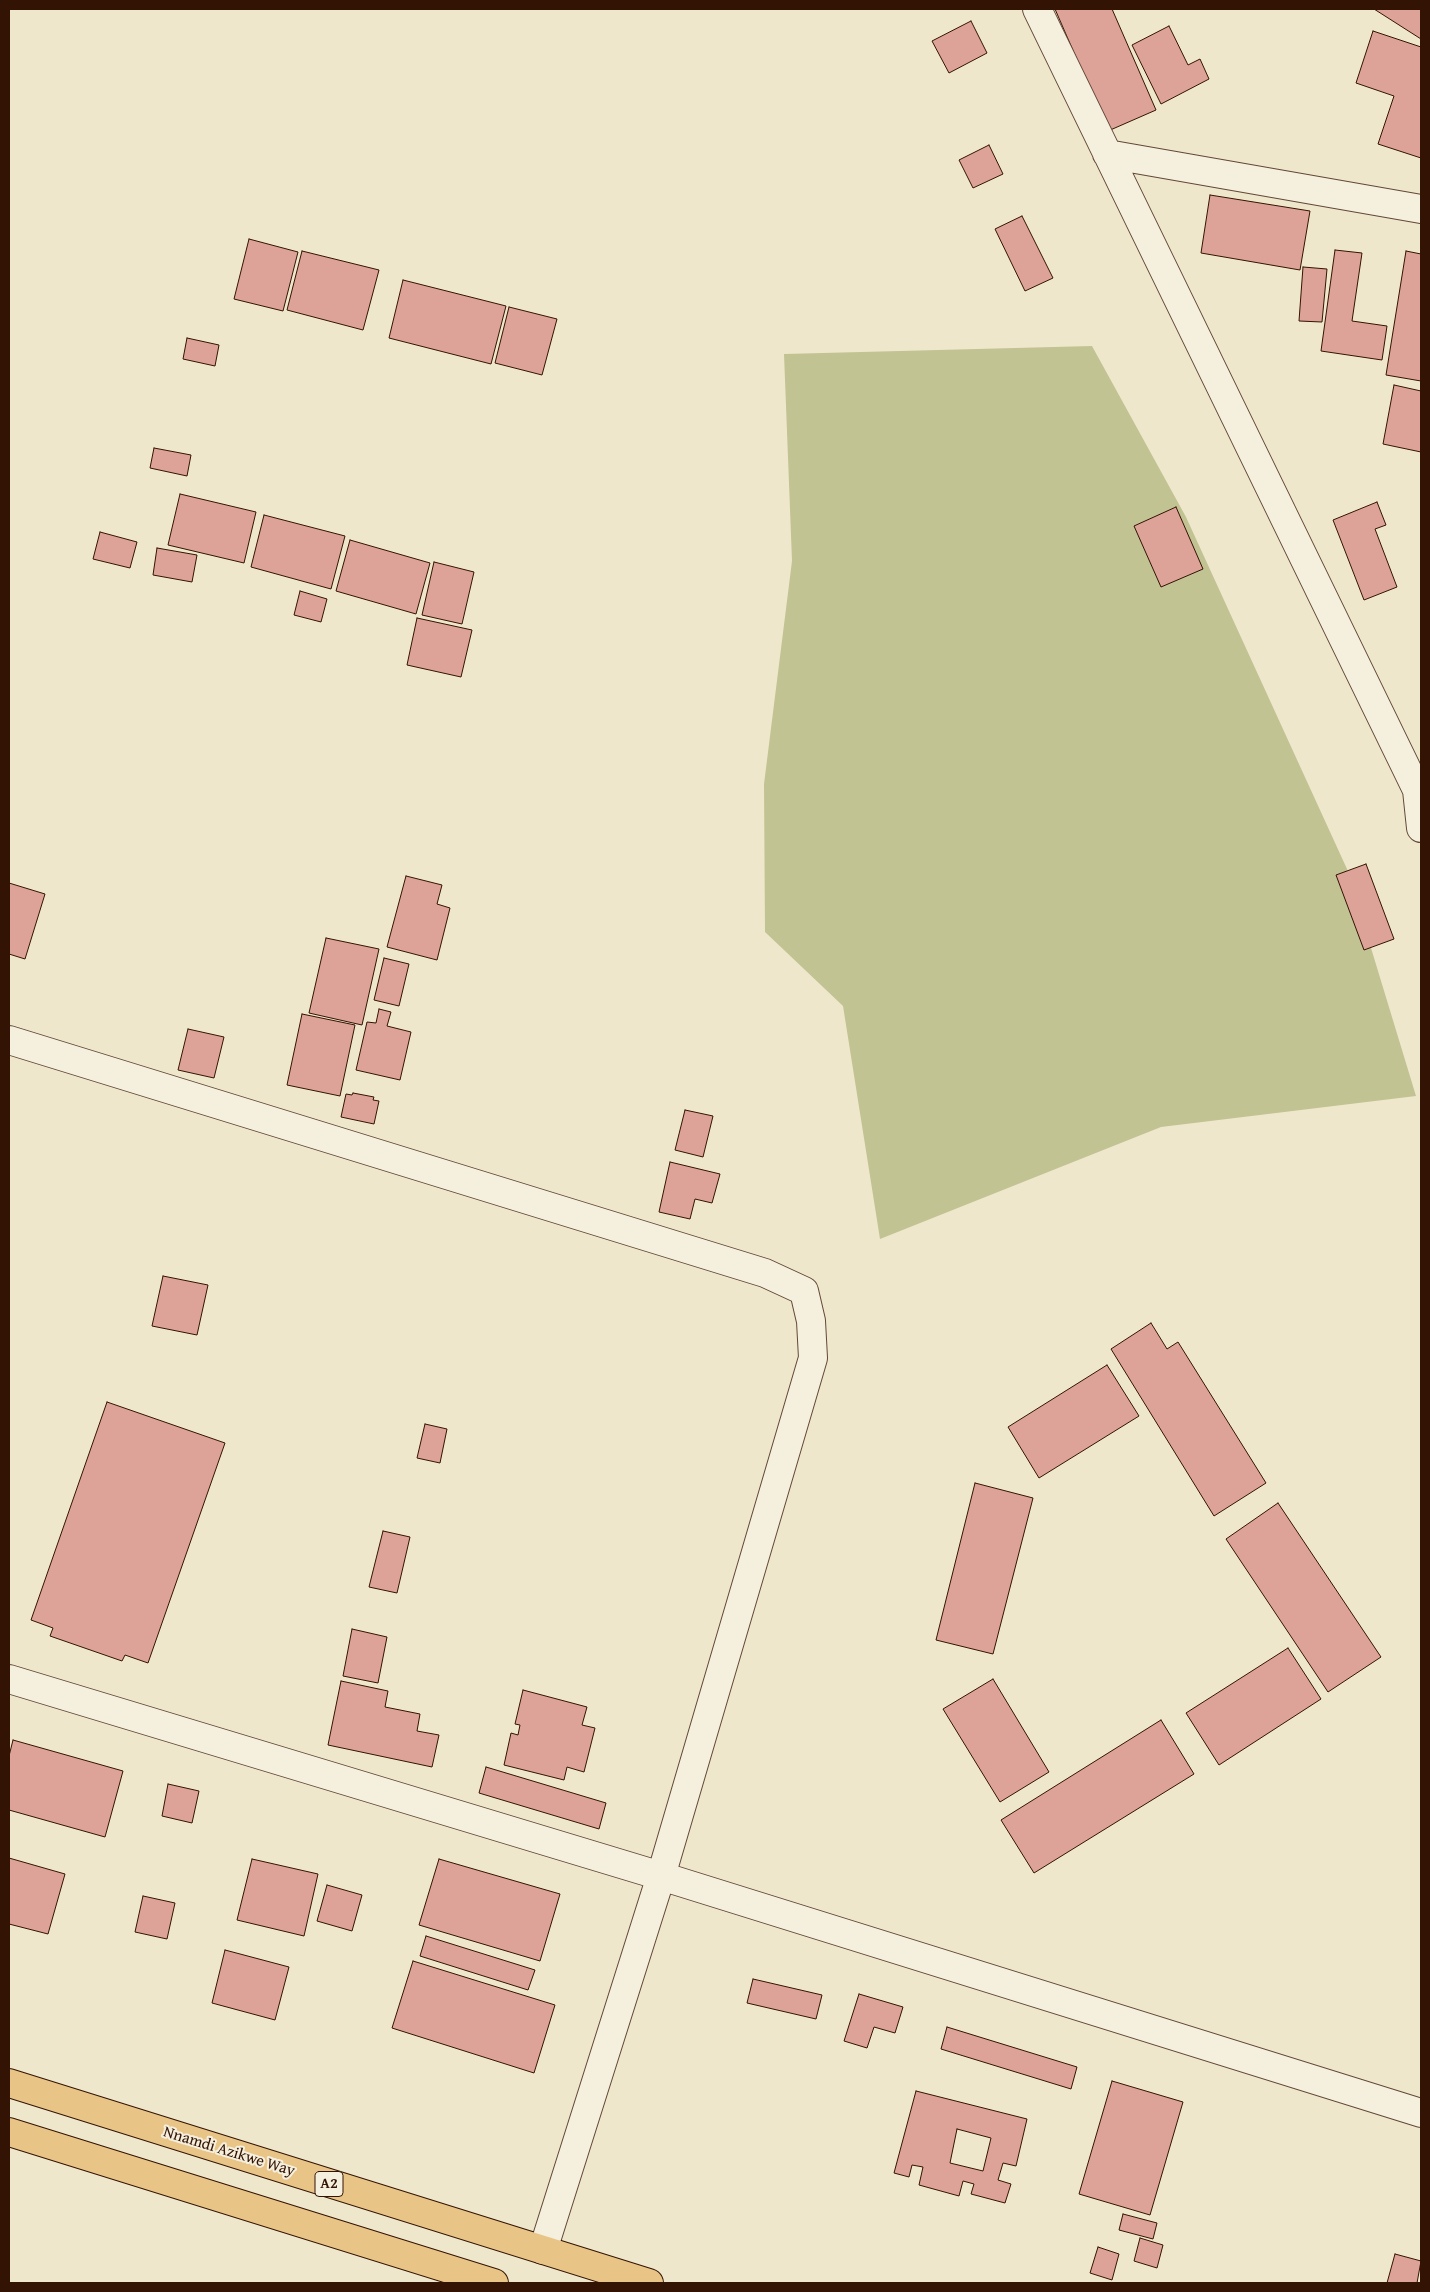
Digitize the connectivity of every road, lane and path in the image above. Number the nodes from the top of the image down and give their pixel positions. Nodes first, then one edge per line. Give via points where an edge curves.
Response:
1 (1037, 9) edge
2 (1107, 154) junction
3 (1421, 209) edge
4 (1421, 828) edge
5 (9, 1040) edge
6 (9, 1679) edge
7 (661, 1876) junction
8 (9, 2084) edge
9 (1421, 2114) edge
10 (9, 2132) edge
11 (542, 2250) junction
12 (494, 2283) edge
13 (649, 2283) edge

1 - 2 street
2 - 3 street
2 - 4 street via 1417,790
5 - 7 street via 765,1273 804,1291 811,1321 813,1358
6 - 7 street
7 - 9 street
7 - 11 street
8 - 11 highway, Nnamdi Azikwe Way / A2
10 - 12 highway
11 - 13 highway, Nnamdi Azikwe Way / A2

